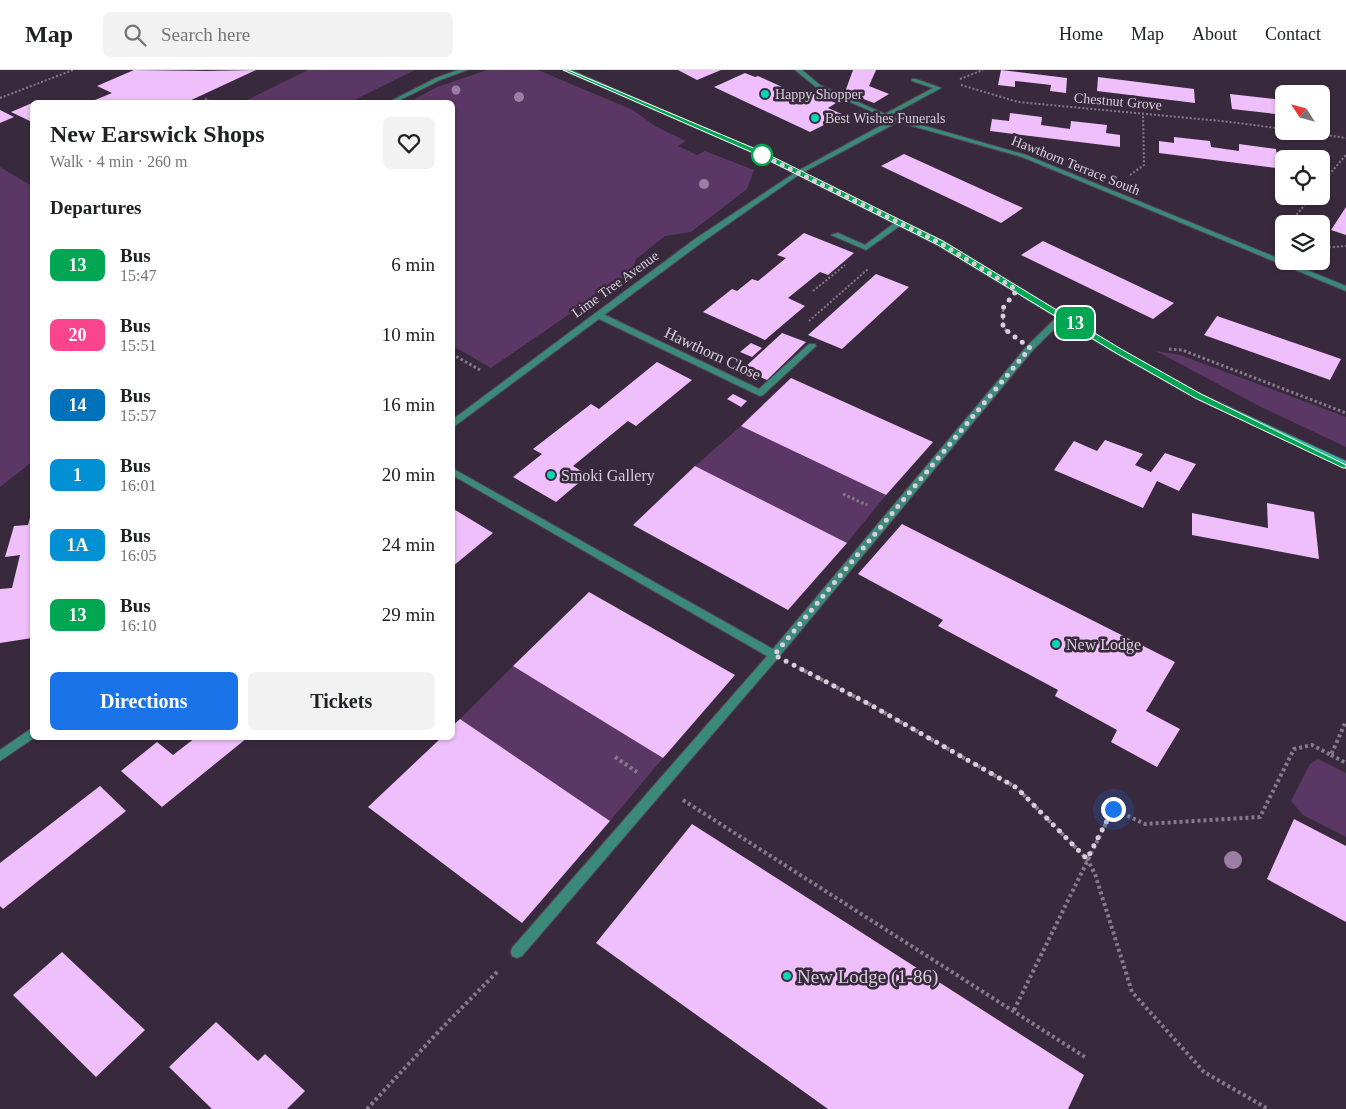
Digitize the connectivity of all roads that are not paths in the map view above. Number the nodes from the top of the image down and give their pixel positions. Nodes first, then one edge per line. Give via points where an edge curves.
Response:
1 (464, 70) edge
2 (566, 70) edge
3 (798, 70) edge
4 (914, 80) dead end
5 (396, 100) edge
6 (885, 116) junction
7 (896, 120) junction
8 (798, 173) junction
9 (900, 223) junction
10 (835, 235) dead end
11 (1346, 289) edge
12 (598, 315) junction
13 (1063, 316) junction
14 (812, 346) road end
15 (455, 423) edge
16 (1346, 465) edge
17 (455, 473) edge
18 (774, 655) junction
19 (30, 734) edge
20 (0, 756) edge
21 (517, 952) road end

1 - 5 street
2 - 8 street
3 - 6 street, Hawthorn Terrace South via 818,86
4 - 6 street via 938,88
6 - 7 street, Hawthorn Terrace South
7 - 8 street
7 - 11 street, Hawthorn Terrace South via 1024,156
8 - 9 street
8 - 12 street, Lime Tree Avenue
9 - 10 street via 866,248
9 - 13 street
12 - 14 street, Hawthorn Close via 760,393
12 - 15 street, Lime Tree Avenue
13 - 16 street via 1198,396
13 - 18 street via 1030,348
17 - 18 street
18 - 21 street
19 - 20 street

